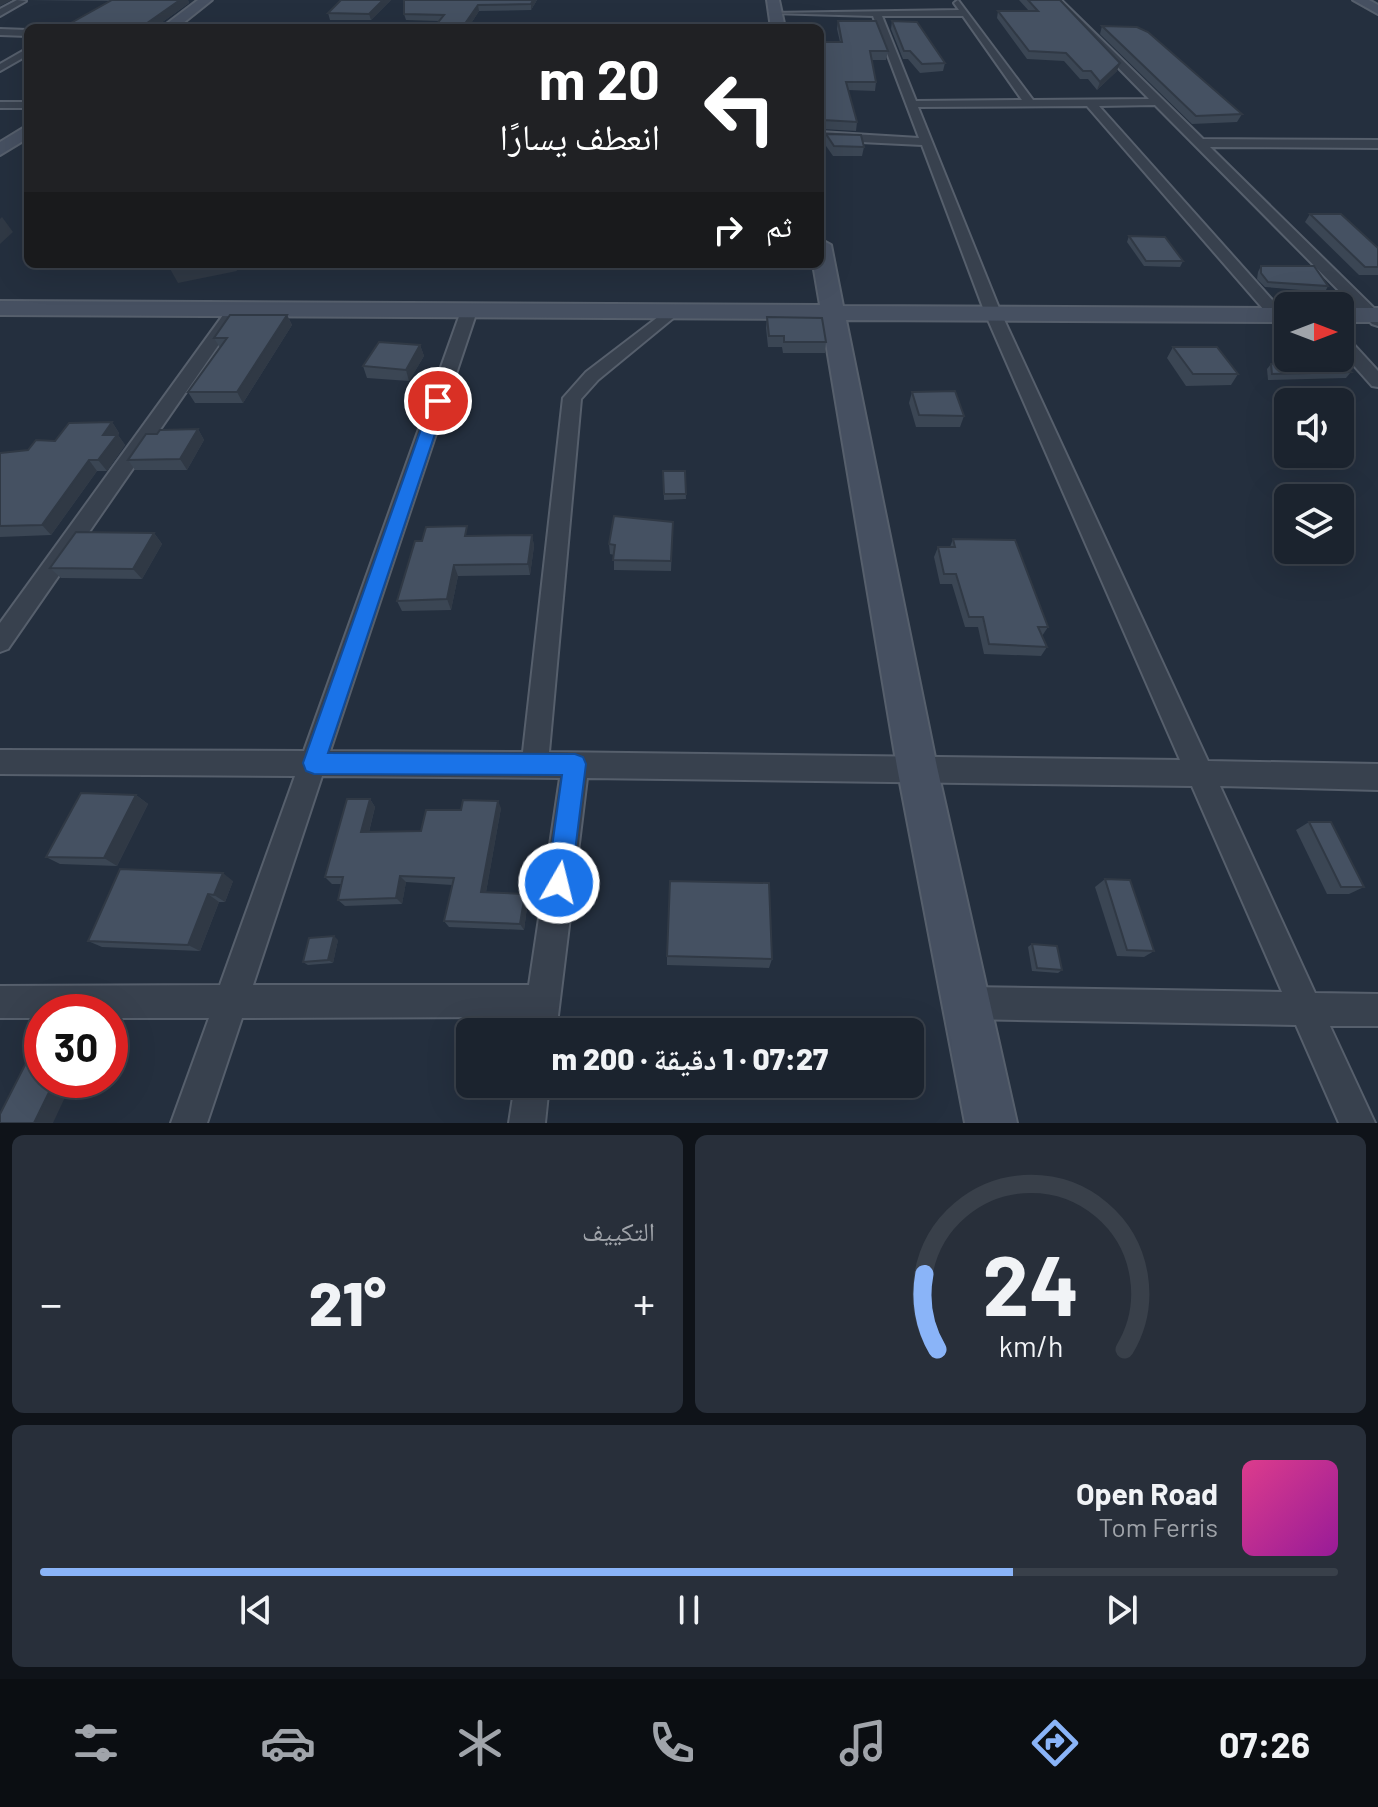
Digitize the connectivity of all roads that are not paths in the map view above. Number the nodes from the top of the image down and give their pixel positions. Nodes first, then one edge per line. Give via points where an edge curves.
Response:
1 (206, 0) edge
2 (955, 0) edge
3 (1056, 0) edge
4 (1359, 0) edge
5 (22, 1) edge
6 (774, 6) edge
7 (1378, 10) edge
8 (0, 13) edge
9 (876, 13) junction
10 (965, 13) junction
11 (173, 24) edge
12 (0, 32) edge
13 (24, 33) edge
14 (24, 53) edge
15 (0, 68) edge
16 (1090, 102) junction
17 (1158, 102) junction
18 (1030, 103) junction
19 (912, 104) junction
20 (0, 105) edge
21 (24, 105) edge
22 (24, 133) edge
23 (824, 136) edge
24 (927, 142) junction
25 (1200, 143) junction
26 (1378, 144) edge
27 (0, 150) edge
28 (824, 264) edge
29 (1274, 306) edge
30 (0, 308) edge
31 (235, 310) junction
32 (469, 311) junction
33 (671, 312) junction
34 (834, 312) junction
35 (993, 313) junction
36 (1274, 315) edge
37 (1354, 316) edge
38 (1376, 317) edge
39 (1354, 355) edge
40 (1378, 382) edge
41 (0, 642) edge
42 (0, 762) edge
43 (314, 763) junction
44 (535, 764) junction
45 (575, 764) junction
46 (917, 767) junction
47 (1200, 773) junction
48 (1378, 777) edge
49 (0, 1002) edge
50 (231, 1002) junction
51 (966, 1003) junction
52 (1306, 1009) junction
53 (1378, 1010) edge
54 (541, 1016) edge
55 (530, 1098) edge
56 (189, 1123) edge
57 (527, 1123) edge
58 (991, 1123) edge
59 (1357, 1123) edge

1 - 11 street
2 - 10 street
3 - 17 street
4 - 7 street
5 - 8 street
6 - 9 street
9 - 10 street
9 - 19 street
10 - 18 street
12 - 13 street
14 - 15 street
16 - 17 street
16 - 18 street
16 - 29 street
17 - 25 street
18 - 19 street
19 - 24 street
20 - 21 street
22 - 27 street
23 - 24 street
24 - 35 street
25 - 26 street
25 - 38 street
28 - 34 street
30 - 31 street
31 - 32 street
31 - 41 street
32 - 33 street
32 - 43 street
33 - 34 street
33 - 44 street via 572,398
34 - 35 street
34 - 46 street
35 - 36 street
35 - 47 street
37 - 38 street
39 - 40 street
42 - 43 street
43 - 44 street
43 - 50 street
44 - 45 street
45 - 46 street
45 - 54 street
46 - 47 street
46 - 51 street
47 - 48 street
47 - 52 street
49 - 50 street
50 - 54 street
50 - 56 street
51 - 52 street
51 - 58 street
52 - 53 street
52 - 59 street
55 - 57 street

